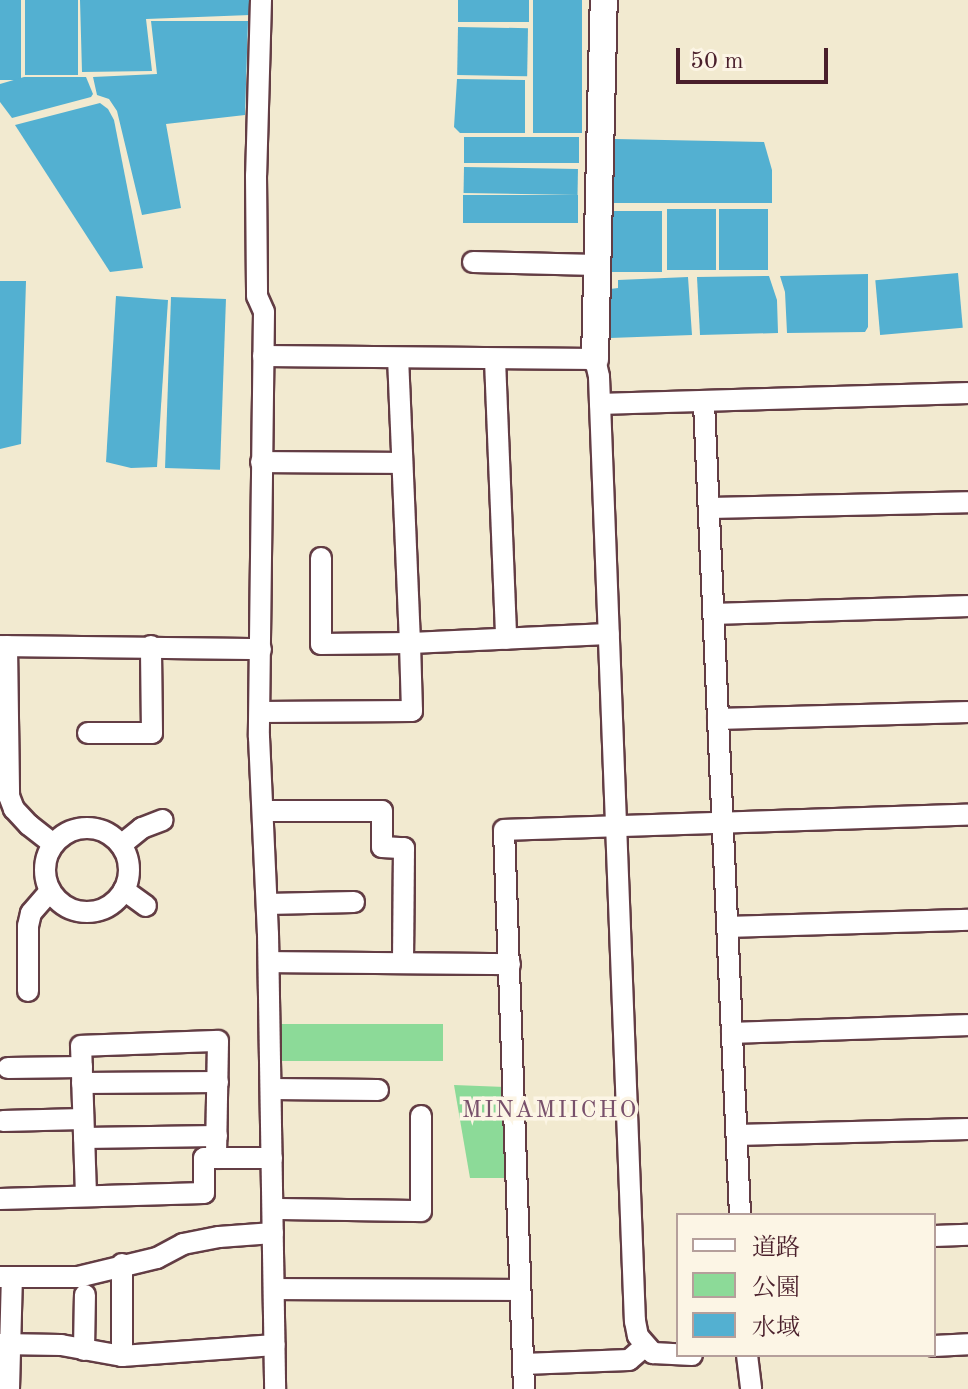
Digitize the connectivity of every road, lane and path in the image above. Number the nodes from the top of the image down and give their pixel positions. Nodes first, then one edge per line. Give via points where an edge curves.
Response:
1 (261, 0) edge
2 (604, 0) edge
3 (473, 262) dead end
4 (597, 265) junction
5 (263, 356) junction
6 (398, 359) junction
7 (595, 359) junction
8 (495, 360) junction
9 (968, 393) edge
10 (704, 403) junction
11 (600, 404) junction
12 (261, 462) junction
13 (402, 463) junction
14 (968, 502) edge
15 (709, 508) junction
16 (321, 558) dead end
17 (968, 606) edge
18 (714, 614) junction
19 (609, 634) junction
20 (506, 639) junction
21 (410, 643) junction
22 (4, 646) edge
23 (151, 646) junction
24 (261, 649) junction
25 (260, 712) junction
26 (968, 712) edge
27 (718, 719) junction
28 (88, 733) dead end
29 (264, 811) junction
30 (968, 815) edge
31 (163, 820) dead end
32 (723, 824) junction
33 (616, 827) junction
34 (53, 844) junction
35 (121, 845) junction
36 (124, 890) junction
37 (50, 891) junction
38 (354, 902) dead end
39 (267, 904) junction
40 (146, 906) dead end
41 (968, 920) edge
42 (728, 927) junction
43 (269, 962) junction
44 (403, 963) junction
45 (510, 964) junction
46 (28, 991) dead end
47 (968, 1025) edge
48 (732, 1033) junction
49 (8, 1068) dead end
50 (82, 1075) junction
51 (218, 1082) junction
52 (271, 1089) junction
53 (378, 1090) dead end
54 (421, 1116) dead end
55 (3, 1121) dead end
56 (84, 1128) junction
57 (968, 1129) edge
58 (737, 1135) junction
59 (217, 1136) junction
60 (216, 1158) junction
61 (272, 1158) junction
62 (86, 1195) junction
63 (0, 1199) edge
64 (273, 1209) junction
65 (740, 1213) edge
66 (273, 1233) junction
67 (968, 1235) edge
68 (936, 1236) edge
69 (122, 1264) junction
70 (6, 1277) edge
71 (274, 1289) junction
72 (519, 1290) junction
73 (85, 1295) dead end
74 (5, 1344) edge
75 (968, 1344) edge
76 (275, 1345) junction
77 (936, 1346) edge
78 (644, 1347) junction
79 (84, 1350) junction
80 (676, 1354) edge
81 (122, 1356) junction
82 (747, 1357) edge
83 (523, 1364) junction
84 (9, 1389) edge
85 (275, 1389) edge
86 (524, 1389) edge
87 (751, 1389) edge

1 - 5 street via 256,222
2 - 4 street
3 - 4 street
4 - 7 street
5 - 6 street
5 - 12 street
6 - 8 street
6 - 13 street
7 - 8 street
7 - 11 street
8 - 20 street
9 - 10 street
10 - 11 street
10 - 15 street
11 - 19 street
12 - 13 street
12 - 24 street
13 - 21 street
14 - 15 street
15 - 18 street
16 - 21 street via 321,644
17 - 18 street
18 - 27 street
19 - 20 street
19 - 33 street
20 - 21 street
21 - 25 street via 412,711
22 - 23 street
22 - 34 street via 9,796 29,825
23 - 24 street
23 - 28 street via 152,733
24 - 25 street
25 - 29 street
26 - 27 street
27 - 32 street
29 - 39 street
29 - 44 street via 382,811 382,847 404,848
30 - 32 street
31 - 35 street
32 - 33 street
32 - 42 street
33 - 45 street via 504,830
33 - 78 street via 635,1321
34 - 35 street via 84,828 108,833
34 - 37 street via 45,868
35 - 36 street via 129,861
36 - 37 street via 113,904 91,913 67,908
36 - 40 street
37 - 46 street via 31,913 28,926
38 - 39 street
39 - 43 street
41 - 42 street
42 - 48 street
43 - 44 street
43 - 52 street
44 - 45 street
45 - 72 street
47 - 48 street
48 - 58 street
49 - 50 street
50 - 51 street
50 - 51 street via 81,1046 218,1041
50 - 56 street
51 - 59 street
52 - 53 street
52 - 61 street
54 - 64 street via 421,1211
55 - 56 street
56 - 59 street
56 - 62 street
57 - 58 street
58 - 65 street
59 - 60 street
60 - 61 street
60 - 62 street via 204,1158 204,1193
61 - 64 street
62 - 63 street
64 - 66 street
66 - 69 street via 207,1239 157,1258
66 - 71 street
67 - 68 street
69 - 70 street via 78,1277
69 - 81 street
70 - 74 street
71 - 72 street
71 - 76 street
72 - 83 street
73 - 79 street
74 - 79 street
74 - 84 street
75 - 77 street
76 - 81 street
76 - 85 street
78 - 80 street
78 - 83 street via 629,1360
79 - 81 street
82 - 87 street
83 - 86 street

